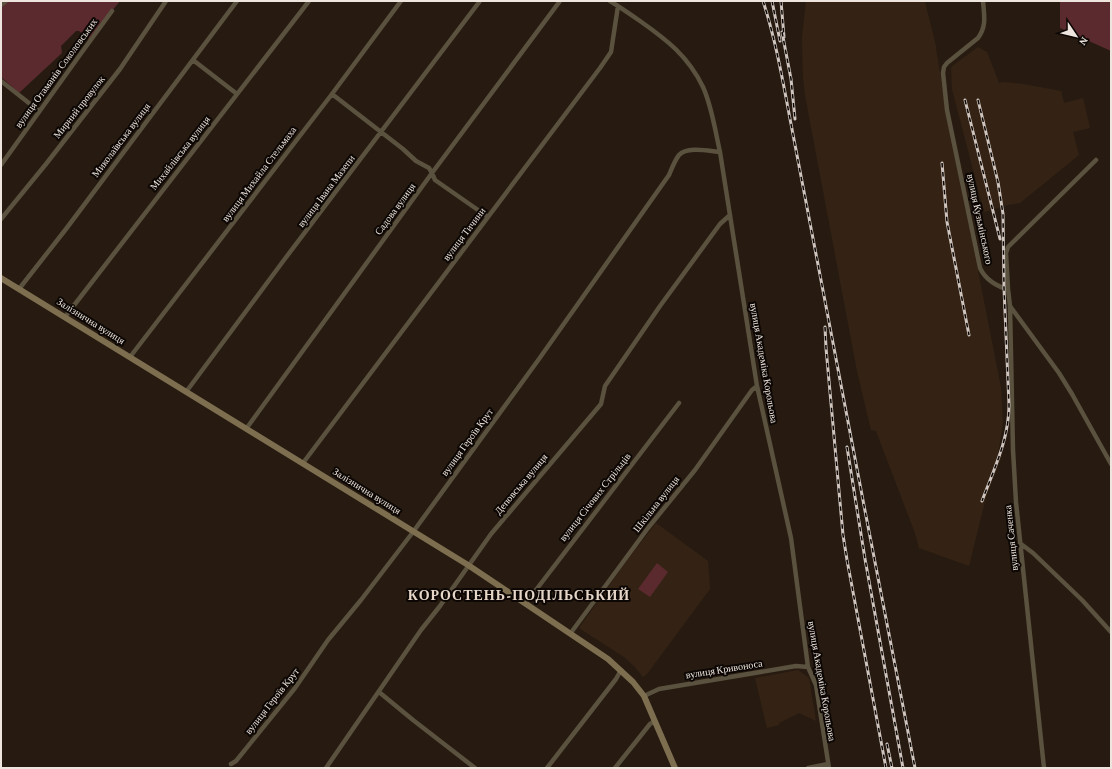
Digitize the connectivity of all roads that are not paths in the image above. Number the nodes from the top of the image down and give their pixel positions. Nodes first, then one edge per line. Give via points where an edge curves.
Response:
1 (6, 1) edge
2 (166, 1) edge
3 (237, 1) edge
4 (309, 1) edge
5 (401, 1) edge
6 (480, 1) edge
7 (560, 1) edge
8 (610, 1) edge
9 (983, 1) edge
10 (1, 5) edge
11 (618, 6) junction
12 (112, 11) dead end
13 (193, 60) junction
14 (1, 81) edge
15 (237, 94) junction
16 (332, 94) junction
17 (39, 111) junction
18 (381, 133) junction
19 (720, 152) junction
20 (1096, 160) dead end
21 (1, 165) edge
22 (432, 173) junction
23 (730, 214) junction
24 (488, 217) junction
25 (1, 219) edge
26 (1, 278) edge
27 (19, 288) junction
28 (1008, 289) junction
29 (1010, 306) junction
30 (65, 316) junction
31 (130, 357) junction
32 (757, 386) junction
33 (186, 392) junction
34 (679, 403) dead end
35 (246, 429) junction
36 (302, 463) junction
37 (1111, 464) edge
38 (413, 532) junction
39 (1020, 544) junction
40 (468, 565) junction
41 (526, 603) junction
42 (1111, 632) edge
43 (570, 634) junction
44 (808, 667) junction
45 (621, 670) junction
46 (379, 692) junction
47 (644, 696) junction
48 (655, 721) junction
49 (230, 764) dead end
50 (829, 766) edge
51 (326, 768) edge
52 (476, 768) edge
53 (547, 768) edge
54 (615, 768) edge
55 (675, 768) edge
56 (808, 768) edge
57 (1044, 768) edge

1 - 10 street
2 - 25 street, Мирний провулок via 120,69
3 - 13 street, Миколаївська вулиця
4 - 15 street, Михайлівська вулиця
5 - 16 street, вулиця Михайла Стельмаха
6 - 18 street, вулиця Івана Мазепи
7 - 22 street, Садова вулиця
8 - 11 street, вулиця Академіка Корольова
9 - 28 street, вулиця Кузьмінського via 985,27 982,33 947,63 943,72 947,110 980,268 992,282
11 - 19 street, вулиця Академіка Корольова via 664,38 693,70 703,87 712,113
11 - 24 street, вулиця Тичини via 611,52
12 - 17 street, вулиця Отаманів Соколовських
13 - 15 street
13 - 27 street, Миколаївська вулиця
14 - 17 street
15 - 30 street, Михайлівська вулиця
16 - 18 street
16 - 31 street, вулиця Михайла Стельмаха
17 - 21 street, вулиця Отаманів Соколовських
18 - 22 street via 416,161 429,168
18 - 33 street, вулиця Івана Мазепи
19 - 23 street, вулиця Академіка Корольова
19 - 38 street, вулиця Героїв Крут via 689,150 678,156 669,175
20 - 28 street via 1008,247
22 - 24 street via 435,180
22 - 35 street, Садова вулиця
23 - 32 street, вулиця Академіка Корольова
23 - 40 street, Деповська вулиця via 660,306 605,386 601,404 491,534
24 - 36 street, вулиця Тичини
26 - 27 street, Залізнична вулиця
27 - 30 street, Залізнична вулиця
28 - 29 street
29 - 37 street via 1066,384
29 - 39 street, вулиця Саченка via 1013,450
30 - 31 street, Залізнична вулиця
31 - 33 street, Залізнична вулиця
32 - 43 street, Шкільна вулиця
32 - 44 street, вулиця Академіка Корольова via 790,538
33 - 35 street, Залізнична вулиця
34 - 41 street, вулиця Січових Стрільців
35 - 36 street, Залізнична вулиця
36 - 38 street, Залізнична вулиця
38 - 40 street, Залізнична вулиця
38 - 49 street, вулиця Героїв Крут via 328,640 295,688 236,761
39 - 42 street via 1034,553
39 - 57 street, вулиця Саченка
40 - 41 street, Залізнична вулиця
40 - 46 street, Деповська вулиця
41 - 43 street, Залізнична вулиця
43 - 45 street, Залізнична вулиця
44 - 47 street, вулиця Кривоноса via 796,666 659,689
44 - 50 street, вулиця Академіка Корольова via 816,685
45 - 47 street, Залізнична вулиця
45 - 53 street
46 - 51 street, Деповська вулиця
46 - 52 street
47 - 48 street, Залізнична вулиця
48 - 54 street
48 - 55 street, Залізнична вулиця
50 - 56 street

